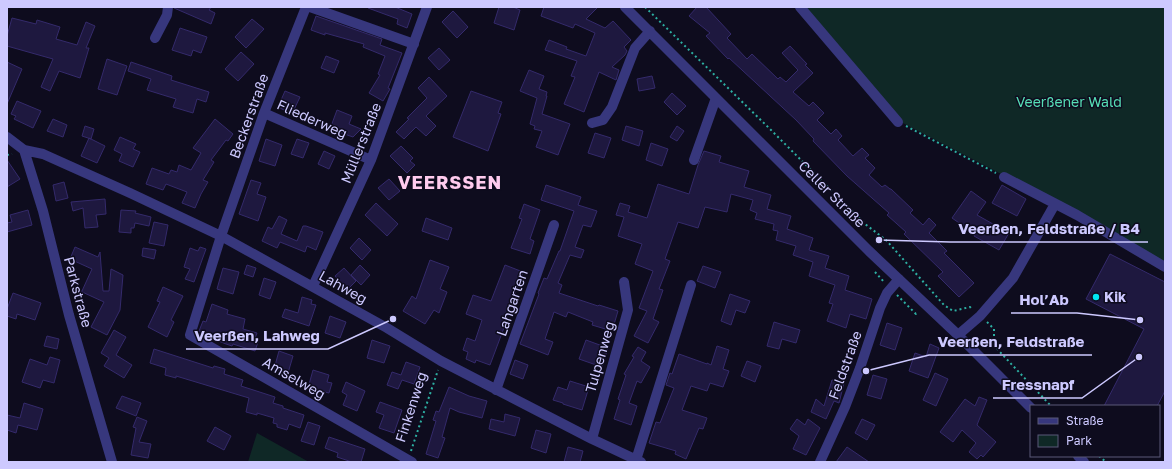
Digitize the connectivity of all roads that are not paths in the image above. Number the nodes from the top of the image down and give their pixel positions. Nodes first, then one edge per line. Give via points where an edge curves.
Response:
1 (168, 7) edge
2 (306, 7) edge
3 (310, 7) edge
4 (427, 7) edge
5 (625, 7) edge
6 (800, 7) edge
7 (650, 31) junction
8 (154, 38) dead end
9 (414, 44) junction
10 (716, 98) junction
11 (264, 113) junction
12 (898, 122) road end
13 (592, 123) dead end
14 (7, 137) edge
15 (24, 150) junction
16 (371, 160) junction
17 (694, 160) dead end
18 (1004, 177) road end
19 (1055, 204) junction
20 (554, 225) dead end
21 (221, 236) junction
22 (1165, 267) edge
23 (900, 279) junction
24 (624, 282) dead end
25 (691, 285) dead end
26 (313, 286) junction
27 (958, 335) junction
28 (496, 390) junction
29 (1030, 407) edge
30 (592, 439) junction
31 (633, 460) edge
32 (409, 461) edge
33 (112, 462) edge
34 (820, 462) edge

1 - 8 street via 167,15
2 - 11 street, Beckerstraße
3 - 9 street
4 - 9 street, Müllerstraße
5 - 7 street, Celler Straße
6 - 12 street
7 - 10 street, Celler Straße
7 - 13 street via 634,48 612,107 603,120
9 - 16 street, Müllerstraße
10 - 17 street
10 - 23 street, Celler Straße
11 - 16 street, Fliederweg
11 - 21 street, Beckerstraße
14 - 15 street
15 - 21 street, Lahweg via 43,154
15 - 33 street, Parkstraße via 43,211 68,315
16 - 26 street, Müllerstraße
18 - 19 street
19 - 22 street
19 - 27 street via 1013,278 980,316
20 - 28 street, Lahgarten
21 - 26 street, Lahweg
21 - 32 street, Amselweg via 190,335
23 - 27 street, Celler Straße
23 - 34 street, Feldstraße via 887,293 880,308 845,407
24 - 30 street, Tulpenweg via 628,310
25 - 31 street
26 - 28 street, Lahweg
27 - 29 street, Celler Straße
28 - 30 street, Lahweg
30 - 31 street, Lahweg

